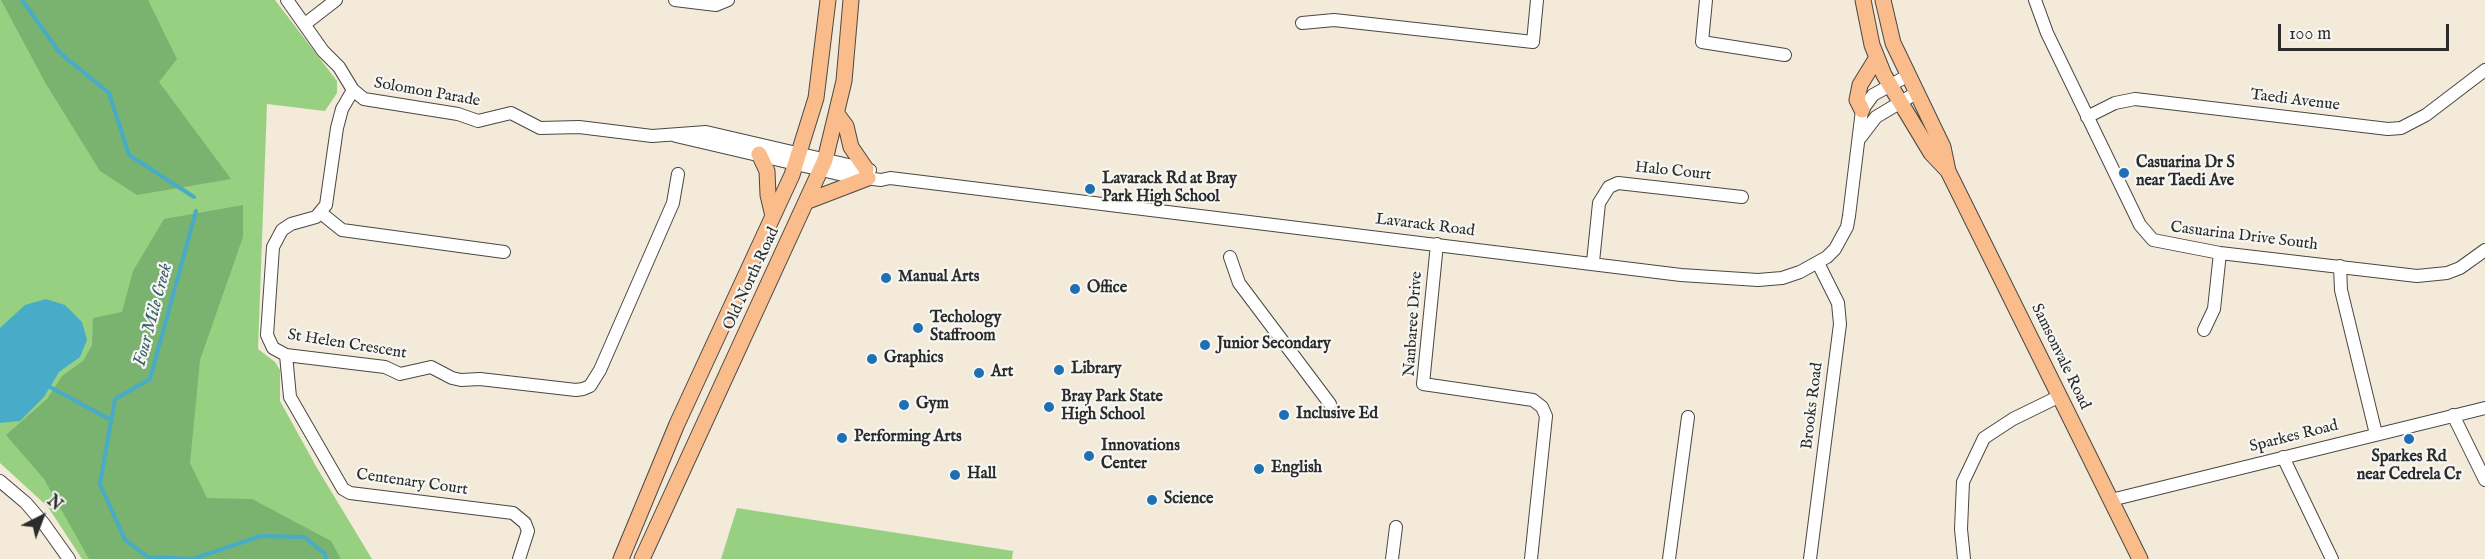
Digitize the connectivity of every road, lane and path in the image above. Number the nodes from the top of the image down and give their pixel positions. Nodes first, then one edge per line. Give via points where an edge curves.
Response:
1 (288, 0) edge
2 (336, 0) edge
3 (675, 0) edge
4 (728, 0) edge
5 (828, 0) edge
6 (851, 0) edge
7 (1537, 0) edge
8 (1706, 0) edge
9 (1863, 0) edge
10 (1884, 0) edge
11 (2035, 0) edge
12 (1302, 23) dead end
13 (305, 24) junction
14 (1785, 55) dead end
15 (1876, 59) junction
16 (2485, 70) edge
17 (1907, 76) junction
18 (1890, 85) junction
19 (353, 90) junction
20 (1916, 93) junction
21 (364, 99) junction
22 (1899, 101) junction
23 (1862, 110) junction
24 (837, 114) junction
25 (340, 115) junction
26 (2087, 117) junction
27 (676, 136) junction
28 (1859, 139) junction
29 (759, 154) junction
30 (798, 159) junction
31 (823, 165) junction
32 (1948, 171) junction
33 (678, 174) dead end
34 (867, 174) junction
35 (1742, 197) dead end
36 (808, 201) junction
37 (321, 213) junction
38 (773, 216) junction
39 (1437, 244) junction
40 (2485, 250) edge
41 (504, 252) dead end
42 (2220, 253) junction
43 (1230, 257) dead end
44 (1593, 262) junction
45 (1818, 263) junction
46 (2340, 266) junction
47 (2204, 330) dead end
48 (292, 356) junction
49 (2060, 396) junction
50 (1329, 404) dead end
51 (2485, 408) edge
52 (2453, 416) junction
53 (1688, 417) dead end
54 (2376, 434) junction
55 (2283, 457) junction
56 (2485, 480) edge
57 (0, 481) edge
58 (2111, 500) junction
59 (1396, 527) dead end
60 (69, 559) edge
61 (519, 559) edge
62 (621, 559) edge
63 (642, 559) edge
64 (1392, 559) edge
65 (1531, 559) edge
66 (1669, 559) edge
67 (1810, 559) edge
68 (1964, 559) edge
69 (2140, 559) edge
70 (2332, 559) edge

1 - 13 street, Solomon Parade
2 - 13 street
3 - 4 street via 716,5
5 - 30 main road, Old North Road via 816,98
6 - 24 main road, Old North Road via 848,55
7 - 12 street via 1533,42 1334,20
8 - 14 street via 1702,42
9 - 15 main road, Samsonvale Road
10 - 17 main road, Samsonvale Road via 1893,43
11 - 26 street, Casuarina Drive South
13 - 19 street, Solomon Parade
15 - 18 main road, Samsonvale Road
15 - 23 main road via 1858,92
16 - 26 street, Taedi Avenue via 2426,115 2400,128 2135,99 2115,103
17 - 18 street
17 - 20 main road, Samsonvale Road
18 - 22 main road, Samsonvale Road
18 - 23 street via 1868,100
19 - 21 street, Solomon Parade
19 - 25 street
20 - 22 street
20 - 32 main road, Samsonvale Road via 1943,147
21 - 25 street
21 - 27 street, Solomon Parade via 458,114 478,121 511,113 540,128 579,127
22 - 28 street via 1871,122
22 - 32 main road, Samsonvale Road via 1931,153
23 - 28 street, Lavarack Road
24 - 31 main road, Old North Road
24 - 34 main road
25 - 37 street via 326,205
26 - 42 street, Casuarina Drive South via 2146,235 2163,244
27 - 29 street, Solomon Parade
27 - 30 street, Solomon Parade via 706,132
28 - 45 street, Lavarack Road via 1847,227 1835,249
29 - 30 street, Solomon Parade
29 - 38 main road via 767,171
30 - 31 street, Lavarack Road
30 - 38 main road, Old North Road
31 - 34 street, Lavarack Road
31 - 36 main road, Old North Road
32 - 49 main road, Samsonvale Road
33 - 48 street, St Helen Crescent via 673,203 590,386 576,390 461,380 431,367 400,374 385,367
34 - 36 main road
34 - 39 street, Lavarack Road
35 - 44 street, Halo Court via 1618,183 1609,187 1599,203
36 - 63 main road, Old North Road
37 - 41 street via 342,230
37 - 48 street, St Helen Crescent via 282,230 273,246 267,335 273,348
38 - 62 main road, Old North Road via 677,424
39 - 44 street, Lavarack Road
39 - 65 street, Nanbaree Drive via 1423,384 1533,400 1546,416
40 - 46 street, Casuarina Drive South via 2460,268 2435,275
42 - 46 street, Casuarina Drive South
42 - 47 street via 2214,309
43 - 50 street via 1239,283
44 - 45 street, Lavarack Road via 1681,275 1758,280 1800,273
45 - 67 street, Brooks Road via 1839,303 1840,324
46 - 54 street via 2341,290
48 - 61 street, Centenary Court via 290,397 343,489 351,494 513,513 528,531
49 - 58 main road, Samsonvale Road
49 - 68 street via 1984,438 1963,482
51 - 52 street, Sparkes Road
52 - 54 street, Sparkes Road
52 - 56 street
53 - 66 street
54 - 55 street, Sparkes Road
55 - 58 street, Sparkes Road
55 - 70 street
57 - 60 street via 26,503
58 - 69 main road, Samsonvale Road
59 - 64 street

